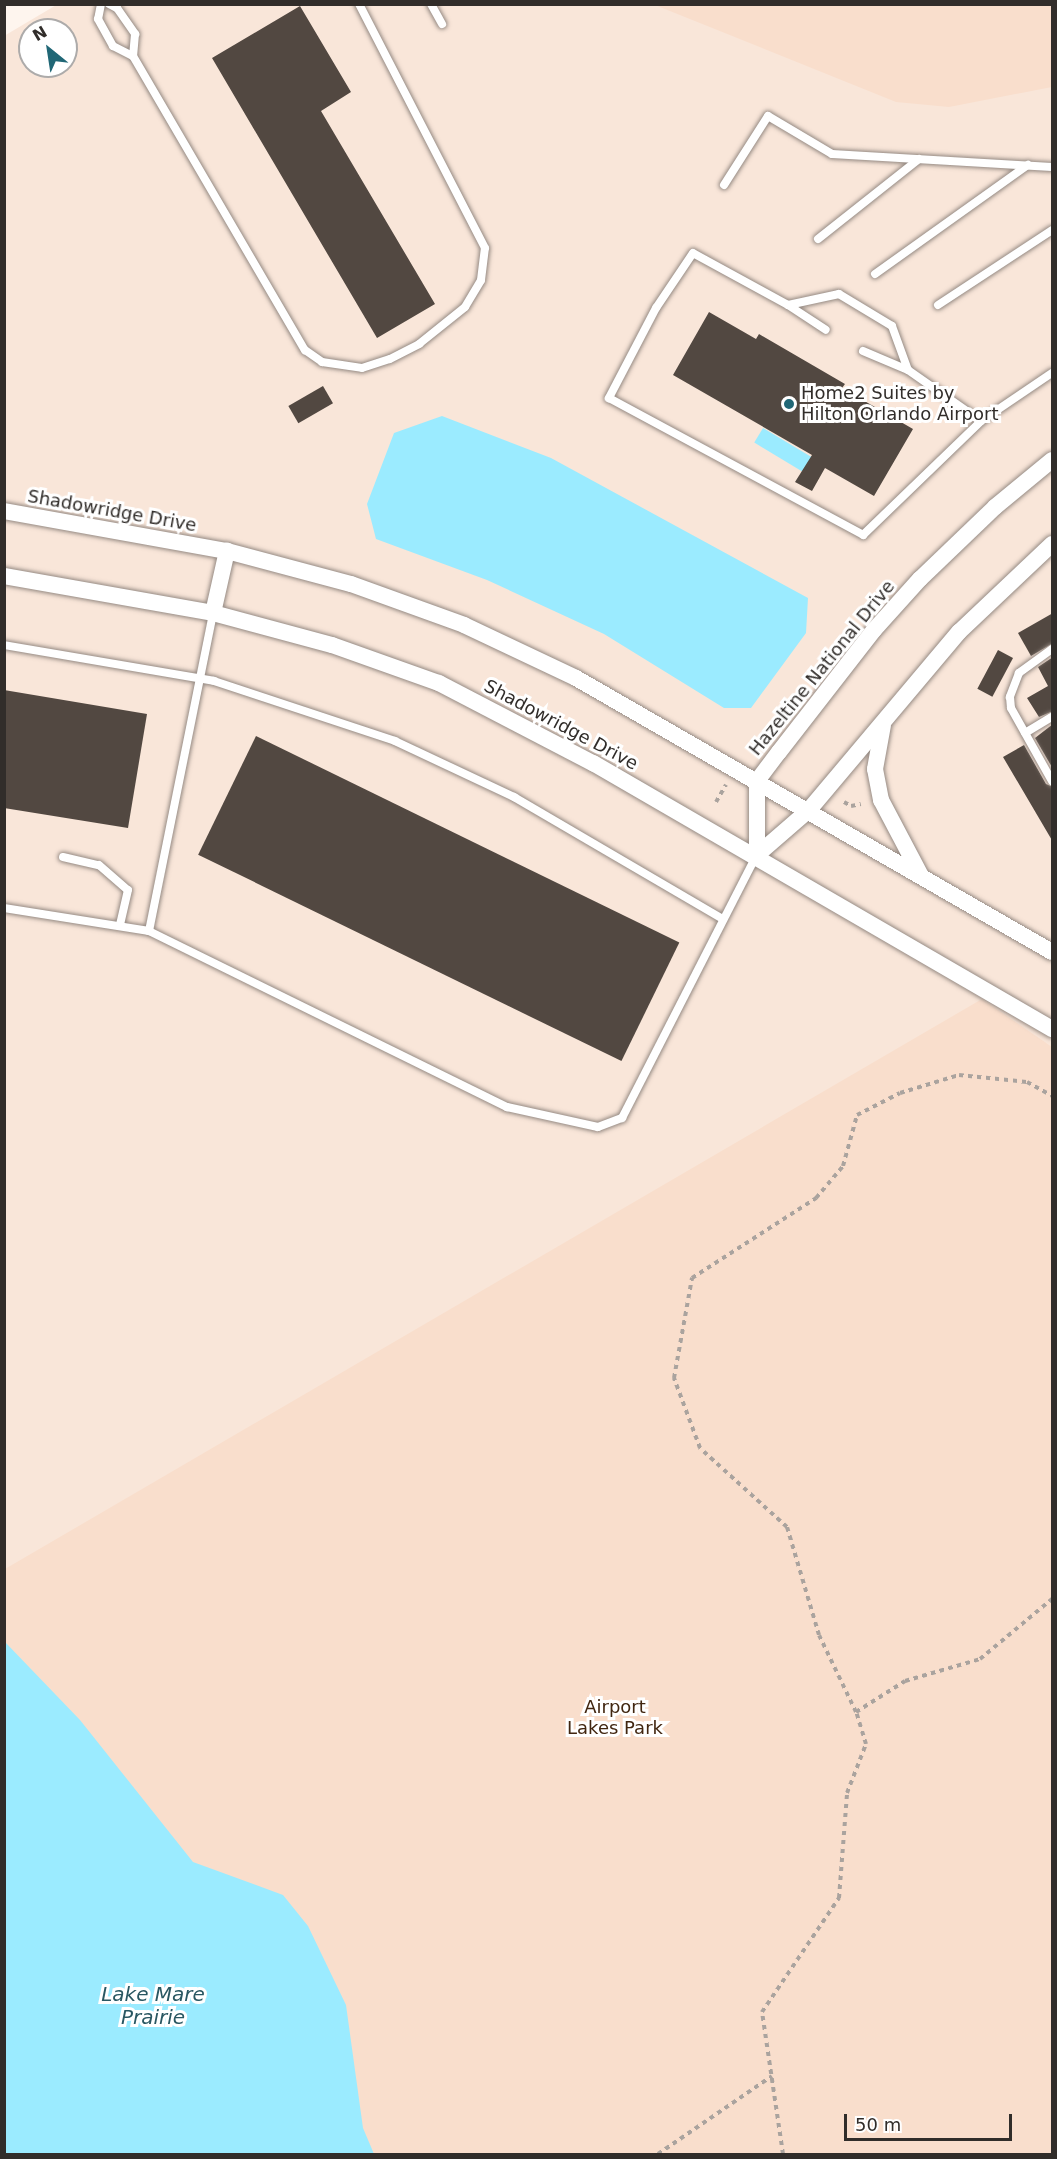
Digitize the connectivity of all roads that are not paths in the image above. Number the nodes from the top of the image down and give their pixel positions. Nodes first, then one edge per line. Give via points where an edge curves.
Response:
1 (101, 4) edge
2 (109, 4) edge
3 (359, 4) edge
4 (431, 4) edge
5 (442, 24) dead end
6 (134, 56) junction
7 (919, 159) junction
8 (1028, 165) junction
9 (1053, 166) edge
10 (724, 184) dead end
11 (1053, 230) edge
12 (818, 240) dead end
13 (875, 274) dead end
14 (788, 305) junction
15 (938, 305) dead end
16 (826, 330) dead end
17 (863, 351) dead end
18 (908, 370) junction
19 (1053, 373) edge
20 (981, 422) junction
21 (1053, 460) edge
22 (4, 511) edge
23 (1053, 544) edge
24 (227, 551) junction
25 (4, 576) edge
26 (213, 613) junction
27 (4, 645) edge
28 (1053, 649) edge
29 (198, 677) junction
30 (1053, 717) edge
31 (883, 724) junction
32 (1025, 733) junction
33 (1053, 781) edge
34 (757, 782) junction
35 (809, 810) junction
36 (756, 855) junction
37 (63, 857) dead end
38 (922, 877) junction
39 (4, 908) edge
40 (722, 918) junction
41 (120, 925) junction
42 (150, 930) junction
43 (1053, 952) edge
44 (1053, 1029) edge

1 - 6 lane via 98,19 113,46
2 - 6 lane via 117,8 135,34
3 - 6 lane via 485,248 481,280 465,307 419,344 373,366 334,365 305,350
4 - 5 lane
7 - 8 lane
7 - 10 lane via 832,154 768,116
7 - 12 lane
8 - 9 lane
8 - 13 lane
11 - 15 lane
14 - 16 lane
14 - 18 lane via 839,294 892,326
14 - 20 lane via 693,253 656,308 609,398 863,535
17 - 18 lane
18 - 20 lane
19 - 20 lane
21 - 34 street, Hazeltine National Drive via 970,529 894,605
22 - 24 street, Shadowridge Drive
23 - 31 street via 959,632
24 - 26 street
24 - 34 street, Shadowridge Drive via 351,584 464,625 576,678
25 - 26 street, Shadowridge Drive
26 - 29 lane
26 - 36 street, Shadowridge Drive via 332,645 439,683 593,762
27 - 29 lane
28 - 32 lane via 1030,662 1013,686 1011,708
29 - 40 lane via 395,741 514,797
29 - 42 lane
30 - 32 lane
31 - 35 street via 849,758
31 - 38 street via 875,769 881,800
32 - 33 lane
34 - 35 street, Shadowridge Drive
34 - 36 street, Hazeltine National Drive
35 - 36 street
35 - 38 street, Shadowridge Drive
36 - 40 lane
36 - 44 street, Shadowridge Drive
37 - 41 lane via 99,865 128,890
38 - 43 street, Shadowridge Drive
39 - 41 lane
40 - 42 lane via 622,1118 598,1127 507,1107
41 - 42 lane

